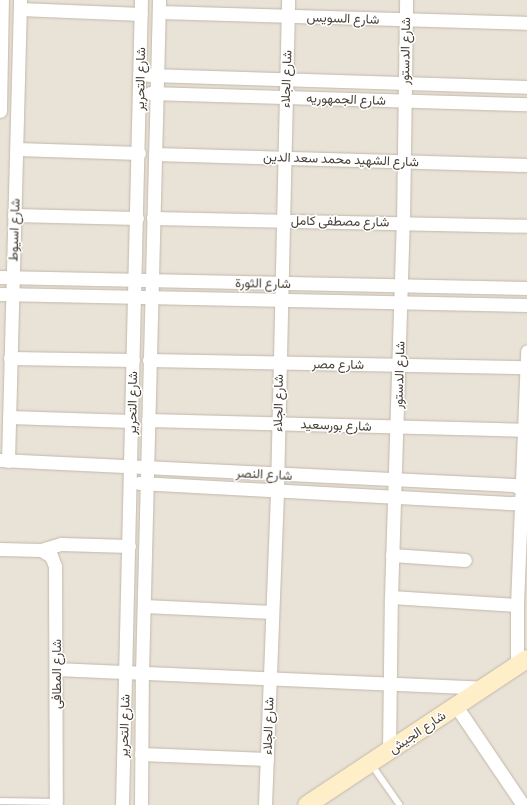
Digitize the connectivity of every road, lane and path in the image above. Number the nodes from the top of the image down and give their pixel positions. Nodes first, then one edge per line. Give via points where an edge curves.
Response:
1 (141, 0) edge
2 (288, 0) edge
3 (406, 0) edge
4 (20, 4) edge
5 (1, 5) edge
6 (159, 6) edge
7 (141, 14) junction
8 (288, 16) junction
9 (405, 20) junction
10 (527, 23) edge
11 (0, 71) edge
12 (19, 72) junction
13 (140, 75) junction
14 (158, 76) junction
15 (286, 79) junction
16 (404, 83) junction
17 (527, 87) edge
18 (0, 88) edge
19 (19, 88) junction
20 (140, 93) junction
21 (157, 93) junction
22 (286, 97) junction
23 (404, 100) junction
24 (527, 104) edge
25 (0, 111) edge
26 (17, 149) junction
27 (139, 153) junction
28 (155, 154) junction
29 (284, 157) junction
30 (403, 161) junction
31 (527, 165) edge
32 (14, 215) junction
33 (137, 218) junction
34 (153, 218) junction
35 (283, 220) junction
36 (403, 223) junction
37 (527, 226) edge
38 (6, 277) edge
39 (135, 280) junction
40 (151, 281) junction
41 (281, 284) junction
42 (401, 286) junction
43 (527, 288) edge
44 (6, 295) edge
45 (134, 297) junction
46 (151, 297) junction
47 (280, 299) junction
48 (401, 302) junction
49 (527, 305) edge
50 (527, 351) edge
51 (10, 358) junction
52 (133, 360) junction
53 (149, 360) junction
54 (279, 362) junction
55 (399, 365) junction
56 (527, 367) edge
57 (9, 417) junction
58 (148, 420) junction
59 (132, 421) junction
60 (278, 424) junction
61 (397, 427) junction
62 (523, 430) junction
63 (4, 461) edge
64 (131, 466) junction
65 (147, 468) junction
66 (277, 475) junction
67 (395, 480) junction
68 (131, 482) junction
69 (147, 483) junction
70 (525, 489) edge
71 (277, 490) junction
72 (394, 496) junction
73 (524, 502) edge
74 (129, 546) junction
75 (0, 549) edge
76 (41, 550) junction
77 (392, 555) junction
78 (465, 560) dead end
79 (391, 597) junction
80 (517, 605) junction
81 (144, 606) junction
82 (272, 612) junction
83 (522, 662) edge
84 (56, 669) junction
85 (126, 672) junction
86 (142, 673) junction
87 (270, 679) junction
88 (389, 684) junction
89 (483, 688) junction
90 (456, 706) junction
91 (389, 751) junction
92 (141, 754) junction
93 (267, 759) junction
94 (370, 763) junction
95 (0, 801) edge
96 (56, 804) edge
97 (399, 804) dead end
98 (122, 805) edge
99 (141, 805) edge
100 (265, 805) edge
101 (308, 805) edge
102 (523, 805) edge

1 - 7 street, شارع التحرير
2 - 8 street, شارع الجلاء
3 - 9 street, شارع الدستور
4 - 7 street
4 - 12 street, شارع اسيوط
5 - 11 street
6 - 8 street, شارع السويس
6 - 14 street, شارع التحرير
7 - 13 street, شارع التحرير
8 - 9 street, شارع السويس
8 - 15 street, شارع الجلاء
9 - 10 street, شارع السويس
9 - 16 street, شارع الدستور
11 - 12 street
11 - 18 street
12 - 19 street, شارع اسيوط
13 - 14 street, شارع الجمهوريه
13 - 20 street, شارع التحرير
14 - 15 street, شارع الجمهوريه
14 - 21 street, شارع التحرير
15 - 16 street, شارع الجمهوريه
15 - 22 street, شارع الجلاء
16 - 17 street, شارع الجمهوريه
16 - 23 street, شارع الدستور
18 - 19 street
18 - 25 street
19 - 26 street, شارع اسيوط
20 - 21 street, شارع الجمهوريه
20 - 27 street, شارع التحرير
21 - 22 street, شارع الجمهوريه
21 - 28 street, شارع التحرير
22 - 23 street, شارع الجمهوريه
22 - 29 street, شارع الجلاء
23 - 24 street, شارع الجمهوريه
23 - 30 street, شارع الدستور
26 - 27 street
26 - 32 street, شارع اسيوط
27 - 33 street, شارع التحرير
28 - 29 street, شارع الشهيد محمد سعد الدين
28 - 34 street, شارع التحرير
29 - 30 street, شارع الشهيد محمد سعد الدين
29 - 35 street, شارع الجلاء
30 - 31 street, شارع الشهيد محمد سعد الدين
30 - 36 street, شارع الدستور
32 - 33 street
32 - 38 street, شارع اسيوط
33 - 39 street, شارع التحرير
34 - 35 street, شارع مصطفى كامل
34 - 40 street, شارع التحرير
35 - 36 street, شارع مصطفى كامل
35 - 41 street, شارع الجلاء
36 - 37 street, شارع مصطفى كامل
36 - 42 street, شارع الدستور
38 - 39 street, شارع الثورة
38 - 44 street, شارع اسيوط
39 - 40 street, شارع الثورة
39 - 45 street, شارع التحرير
40 - 41 street, شارع الثورة
40 - 46 street, شارع التحرير
41 - 42 street, شارع الثورة
41 - 47 street, شارع الجلاء
42 - 43 street, شارع الثورة
42 - 48 street, شارع الدستور
44 - 45 street, شارع الثورة
44 - 51 street, شارع اسيوط
45 - 46 street, شارع الثورة
45 - 52 street, شارع التحرير
46 - 47 street, شارع الثورة
46 - 53 street, شارع التحرير
47 - 48 street, شارع الثورة
47 - 54 street, شارع الجلاء
48 - 49 street, شارع الثورة
48 - 55 street, شارع الدستور
50 - 56 street
51 - 52 street
51 - 57 street, شارع اسيوط
52 - 59 street, شارع التحرير
53 - 54 street, شارع مصر
53 - 58 street, شارع التحرير
54 - 55 street, شارع مصر
54 - 60 street, شارع الجلاء
55 - 56 street, شارع مصر
55 - 61 street, شارع الدستور
56 - 62 street
57 - 59 street
57 - 63 street, شارع اسيوط
58 - 60 street, شارع بورسعيد
58 - 65 street, شارع التحرير
59 - 64 street, شارع التحرير
60 - 61 street, شارع بورسعيد
60 - 66 street, شارع الجلاء
61 - 62 street, شارع بورسعيد
61 - 67 street, شارع الدستور
62 - 70 street
63 - 64 street, شارع النصر
64 - 65 street, شارع النصر
64 - 68 street, شارع التحرير
65 - 66 street, شارع النصر
65 - 69 street, شارع التحرير
66 - 67 street, شارع النصر
66 - 71 street, شارع الجلاء
67 - 70 street, شارع النصر via 513,485
67 - 72 street, شارع الدستور
68 - 69 street, شارع النصر
68 - 74 street, شارع التحرير
69 - 71 street, شارع النصر
69 - 81 street, شارع التحرير
70 - 73 street
71 - 72 street, شارع النصر
71 - 82 street, شارع الجلاء
72 - 73 street, شارع النصر
72 - 77 street, شارع الدستور
73 - 80 street
74 - 76 street via 61,544
74 - 85 street, شارع التحرير
75 - 76 street
76 - 84 street, شارع المطافى via 51,556 55,566
77 - 78 street
77 - 79 street, شارع الدستور
79 - 80 street
79 - 88 street, شارع الدستور
80 - 83 street
81 - 82 street
81 - 86 street, شارع التحرير
82 - 87 street, شارع الجلاء
83 - 89 main road, شارع الجيش
84 - 85 street
84 - 96 street, شارع المطافى
85 - 86 street
85 - 98 street, شارع التحرير
86 - 87 street
86 - 92 street, شارع التحرير
87 - 88 street
87 - 93 street, شارع الجلاء
88 - 89 street
88 - 91 street, شارع الدستور
89 - 90 main road, شارع الجيش
90 - 91 main road, شارع الجيش
90 - 102 street
91 - 94 main road, شارع الجيش
92 - 93 street
92 - 99 street, شارع التحرير
93 - 100 street, شارع الجلاء
94 - 97 lane
94 - 101 main road, شارع الجيش
95 - 96 lane

